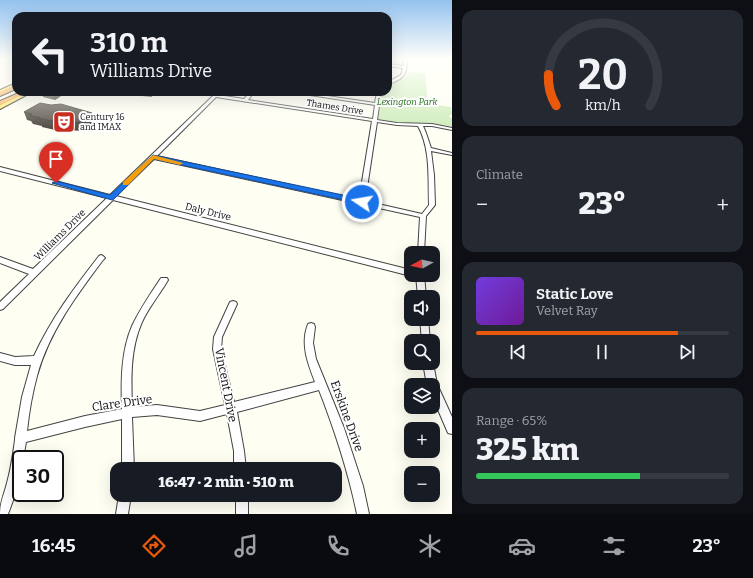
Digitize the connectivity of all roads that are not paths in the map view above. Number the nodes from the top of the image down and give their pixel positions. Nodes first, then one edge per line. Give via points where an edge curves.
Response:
1 (12, 89) edge
2 (0, 94) edge
3 (12, 96) edge
4 (15, 96) edge
5 (22, 96) edge
6 (215, 96) edge
7 (225, 96) edge
8 (249, 96) edge
9 (320, 96) edge
10 (378, 96) edge
11 (245, 101) junction
12 (0, 102) edge
13 (377, 104) junction
14 (0, 107) edge
15 (375, 121) junction
16 (420, 125) junction
17 (452, 129) edge
18 (428, 149) junction
19 (452, 154) edge
20 (153, 157) junction
21 (0, 169) edge
22 (112, 198) junction
23 (362, 202) junction
24 (423, 216) junction
25 (421, 246) edge
26 (101, 258) dead end
27 (0, 260) edge
28 (35, 272) junction
29 (404, 272) edge
30 (164, 280) dead end
31 (233, 304) dead end
32 (0, 307) edge
33 (311, 327) dead end
34 (0, 357) edge
35 (37, 360) junction
36 (321, 384) junction
37 (440, 402) edge
38 (231, 409) junction
39 (128, 414) junction
40 (452, 429) edge
41 (20, 438) junction
42 (128, 462) edge
43 (240, 462) edge
44 (124, 502) edge
45 (242, 502) edge
46 (2, 514) edge
47 (122, 514) edge
48 (242, 514) edge
49 (363, 514) edge

1 - 2 highway
3 - 12 highway
4 - 12 highway
5 - 14 main road
6 - 20 street, Williams Drive
7 - 11 street, Thames Drive
8 - 11 street
9 - 13 street
10 - 13 street
11 - 15 street, Thames Drive
13 - 15 street
15 - 16 street, Thames Drive
15 - 23 street
16 - 17 street, Thames Drive
16 - 18 street via 425,133
18 - 19 street
18 - 24 street via 432,205
20 - 22 street, Williams Drive
20 - 23 street
21 - 22 street, Daly Drive
22 - 28 street, Williams Drive
22 - 29 street, Daly Drive
23 - 24 street
24 - 25 street
26 - 35 street via 56,318
27 - 28 street
28 - 32 street, Williams Drive
30 - 39 street via 135,328 128,354
31 - 38 street, Vincent Drive via 218,336 216,349
33 - 36 street, Erskine Drive via 311,359
34 - 35 street via 15,361
35 - 41 street via 27,396
36 - 38 street, Clare Drive
36 - 49 street, Erskine Drive via 339,428
37 - 40 street
38 - 39 street, Clare Drive via 200,416 153,410
38 - 43 street, Vincent Drive
39 - 41 street, Clare Drive via 100,418
39 - 42 street
41 - 46 street via 15,474
44 - 47 street
45 - 48 street

